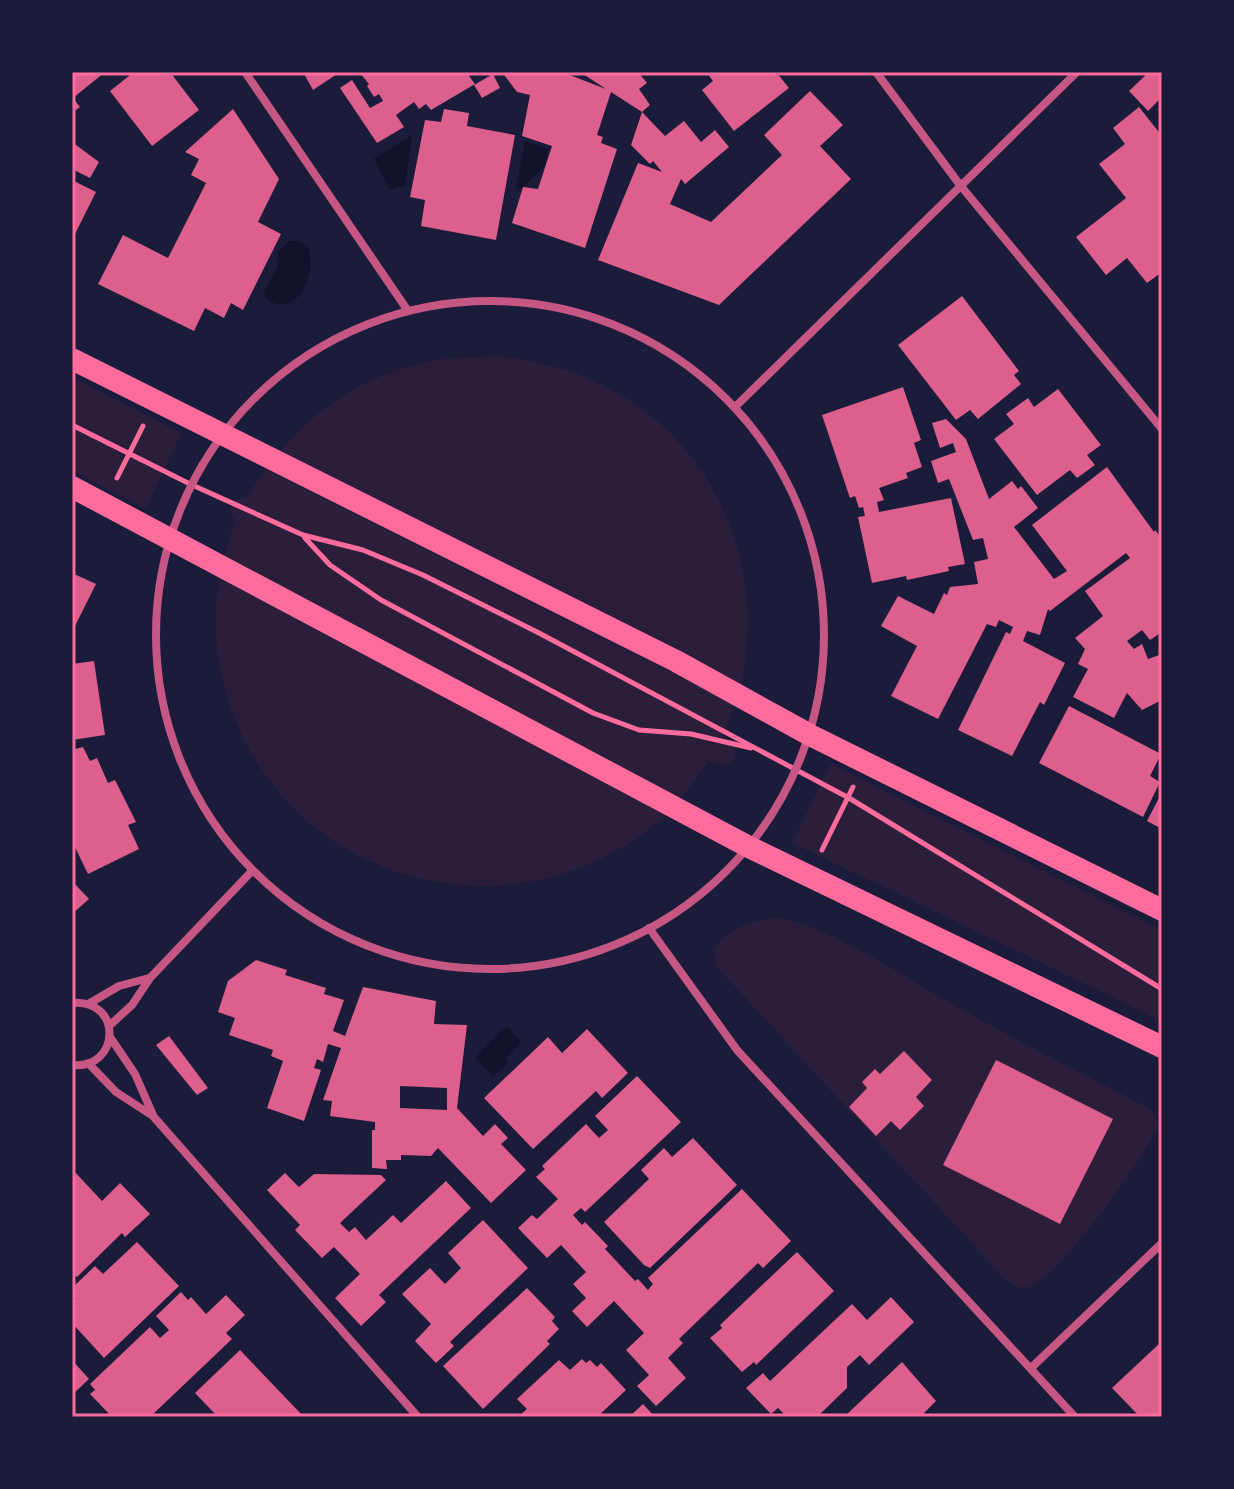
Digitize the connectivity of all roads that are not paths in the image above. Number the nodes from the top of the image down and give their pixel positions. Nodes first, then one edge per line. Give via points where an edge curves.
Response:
1 (245, 72) edge
2 (876, 72) edge
3 (1077, 72) edge
4 (960, 185) junction
5 (408, 311) junction
6 (72, 359) edge
7 (735, 407) junction
8 (1162, 429) edge
9 (221, 435) junction
10 (72, 487) edge
11 (169, 537) junction
12 (810, 735) junction
13 (749, 847) junction
14 (251, 872) junction
15 (1162, 910) edge
16 (649, 928) junction
17 (150, 978) junction
18 (72, 1003) edge
19 (90, 1003) junction
20 (109, 1026) junction
21 (110, 1037) junction
22 (1162, 1047) edge
23 (89, 1064) junction
24 (72, 1065) edge
25 (153, 1116) junction
26 (1162, 1243) edge
27 (1031, 1368) junction
28 (418, 1417) edge
29 (1075, 1417) edge

1 - 5 street
2 - 4 street
3 - 4 street
4 - 7 street
4 - 8 street
5 - 7 street via 480,301 550,306 619,326 681,361
5 - 9 street via 337,337 273,379
6 - 9 highway
7 - 12 street via 778,463 808,527 824,595 824,666
9 - 11 street via 190,484
9 - 12 highway via 676,661
10 - 11 highway
11 - 13 highway
11 - 14 street via 157,591 161,701 177,754 201,804
12 - 13 street via 796,771
12 - 15 highway
13 - 16 street via 686,906
13 - 22 highway
14 - 16 street via 334,930 395,955 459,967 525,967 588,954
14 - 17 street
16 - 27 street via 737,1050
17 - 19 street via 119,986
17 - 20 street
18 - 19 street
19 - 20 street
20 - 21 street
21 - 23 street via 107,1049
21 - 25 street via 135,1074
23 - 24 street
23 - 25 street via 116,1092
25 - 28 street
26 - 27 street
27 - 29 street

